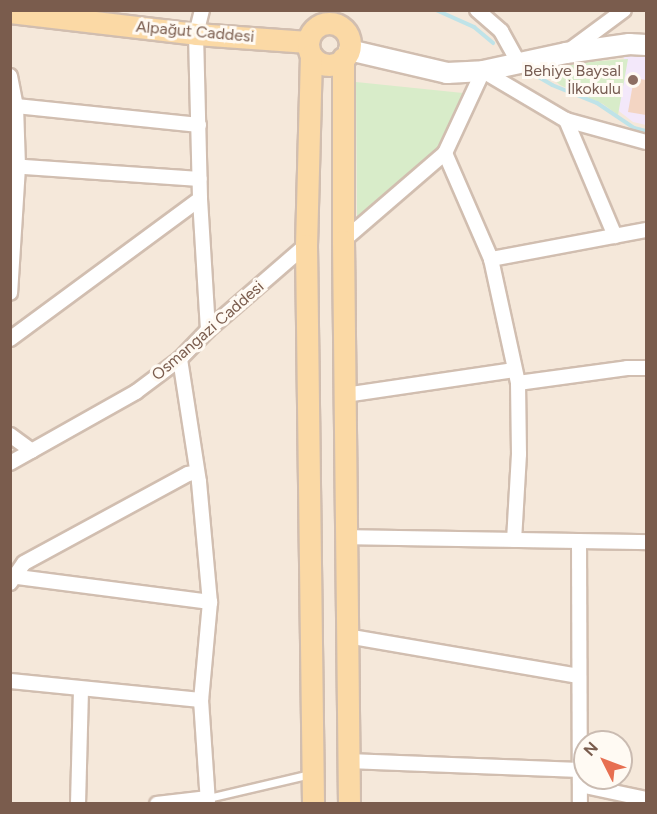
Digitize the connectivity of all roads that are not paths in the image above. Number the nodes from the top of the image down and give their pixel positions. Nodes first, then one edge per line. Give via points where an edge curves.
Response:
1 (202, 10) edge
2 (314, 10) edge
3 (477, 10) edge
4 (624, 10) edge
5 (10, 12) edge
6 (196, 34) junction
7 (346, 37) edge
8 (309, 43) junction
9 (646, 45) edge
10 (566, 53) junction
11 (518, 62) junction
12 (483, 71) junction
13 (10, 76) edge
14 (16, 106) junction
15 (566, 120) junction
16 (199, 125) junction
17 (646, 142) edge
18 (445, 153) junction
19 (14, 167) edge
20 (200, 179) junction
21 (200, 199) junction
22 (646, 230) edge
23 (615, 236) junction
24 (342, 241) junction
25 (306, 245) junction
26 (491, 259) junction
27 (10, 293) edge
28 (208, 330) junction
29 (12, 336) edge
30 (180, 359) junction
31 (646, 368) edge
32 (516, 376) junction
33 (345, 395) junction
34 (10, 435) edge
35 (32, 451) junction
36 (10, 463) edge
37 (197, 472) junction
38 (346, 537) junction
39 (514, 540) junction
40 (579, 541) junction
41 (646, 542) edge
42 (11, 579) edge
43 (210, 602) junction
44 (347, 636) junction
45 (578, 676) junction
46 (10, 681) edge
47 (81, 689) junction
48 (201, 700) junction
49 (579, 730) edge
50 (348, 761) junction
51 (312, 773) junction
52 (573, 777) edge
53 (618, 790) edge
54 (646, 799) edge
55 (208, 801) edge
56 (78, 804) edge
57 (157, 804) edge
58 (313, 804) edge
59 (349, 804) edge

1 - 6 street
2 - 8 main road
3 - 11 street via 501,31
4 - 10 street
5 - 6 main road, Alpağut Caddesi
6 - 8 main road, Alpağut Caddesi
6 - 16 street
7 - 8 main road via 326,22 314,28
7 - 8 main road via 326,65
7 - 12 main road via 435,72
7 - 24 main road
8 - 25 main road
9 - 10 main road
10 - 11 main road
11 - 12 main road
12 - 15 street
12 - 18 street
13 - 14 street
14 - 16 street
14 - 19 street
15 - 17 street
15 - 23 street
16 - 20 street
18 - 24 street
18 - 26 street
19 - 20 street
19 - 27 street
20 - 21 street
21 - 28 street
21 - 29 street
22 - 23 street
23 - 26 street
24 - 33 main road
25 - 28 street, Osmangazi Caddesi
25 - 51 main road
26 - 32 street
28 - 30 street, Osmangazi Caddesi
30 - 35 street, Osmangazi Caddesi via 136,392
30 - 37 street
31 - 32 street
32 - 33 street
32 - 39 street via 519,454
33 - 38 main road
34 - 35 street
35 - 36 street, Osmangazi Caddesi
37 - 42 street via 24,563
37 - 43 street
38 - 39 street
38 - 44 main road
39 - 40 street
40 - 41 street
40 - 45 street
42 - 43 street
43 - 48 street
44 - 45 street
44 - 50 main road
45 - 49 street
46 - 47 street
47 - 48 street
47 - 56 street
48 - 55 street
50 - 52 street
50 - 59 main road
51 - 55 lane
51 - 58 main road
53 - 54 street
55 - 57 street

